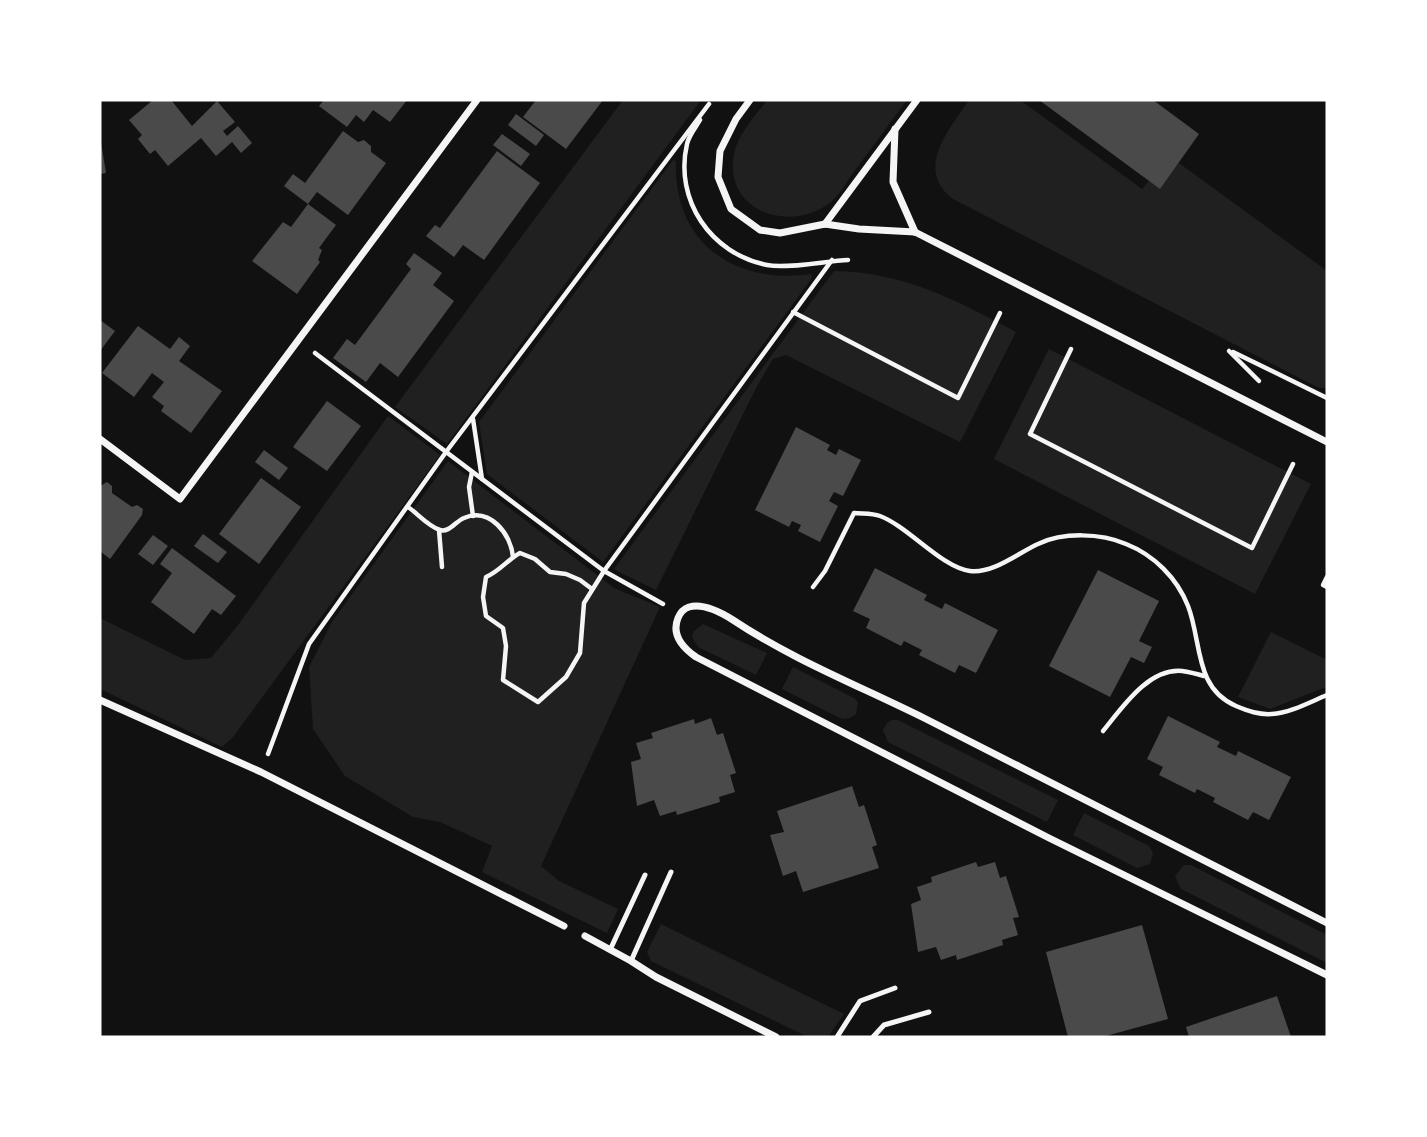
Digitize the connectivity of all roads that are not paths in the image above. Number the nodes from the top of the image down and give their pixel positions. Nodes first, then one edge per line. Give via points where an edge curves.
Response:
1 (477, 100) edge
2 (750, 100) edge
3 (916, 100) edge
4 (895, 129) junction
5 (825, 224) junction
6 (915, 232) junction
7 (100, 439) edge
8 (1327, 442) edge
9 (100, 700) edge
10 (671, 872) dead end
11 (645, 875) dead end
12 (1327, 923) edge
13 (564, 926) dead end
14 (584, 936) dead end
15 (610, 950) junction
16 (631, 961) junction
17 (1327, 975) edge
18 (895, 988) dead end
19 (929, 1012) dead end
20 (776, 1037) edge
21 (837, 1037) edge
22 (873, 1037) edge

1 - 7 street via 180,499
2 - 5 street via 720,151 718,177 731,209 760,230 780,233
3 - 4 street
4 - 5 street
4 - 6 street via 893,182
5 - 6 street
6 - 8 street
9 - 13 street via 261,772
10 - 16 lane
11 - 15 lane
12 - 17 street via 761,639 728,617 699,607 680,613 677,637 696,657
14 - 15 street
15 - 16 street
16 - 20 street
18 - 21 lane via 860,1002
19 - 22 lane via 884,1025

